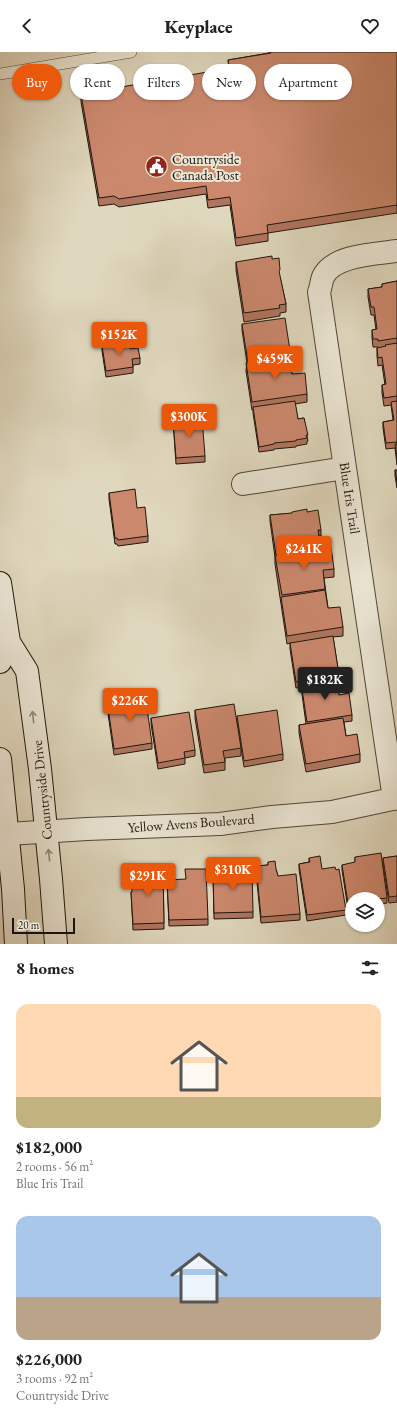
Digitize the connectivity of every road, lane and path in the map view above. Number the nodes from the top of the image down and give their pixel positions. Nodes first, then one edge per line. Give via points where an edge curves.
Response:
1 (131, 52) edge
2 (0, 74) edge
3 (397, 251) edge
4 (345, 468) junction
5 (243, 484) dead end
6 (0, 583) edge
7 (9, 642) junction
8 (0, 662) edge
9 (0, 759) edge
10 (396, 799) edge
11 (46, 832) junction
12 (8, 834) junction
13 (16, 944) edge
14 (56, 944) edge

1 - 2 lane
3 - 4 street, Blue Iris Trail via 351,258 336,264 324,276 319,292
4 - 5 street
4 - 10 street, Blue Iris Trail
6 - 7 street, Countryside Drive
7 - 8 street
11 -> 7 street, Countryside Drive via 27,671
9 - 12 street
10 - 11 street, Yellow Avens Boulevard via 332,812 220,824
11 - 12 street, Yellow Avens Boulevard
14 -> 11 street, Countryside Drive
12 - 13 street

